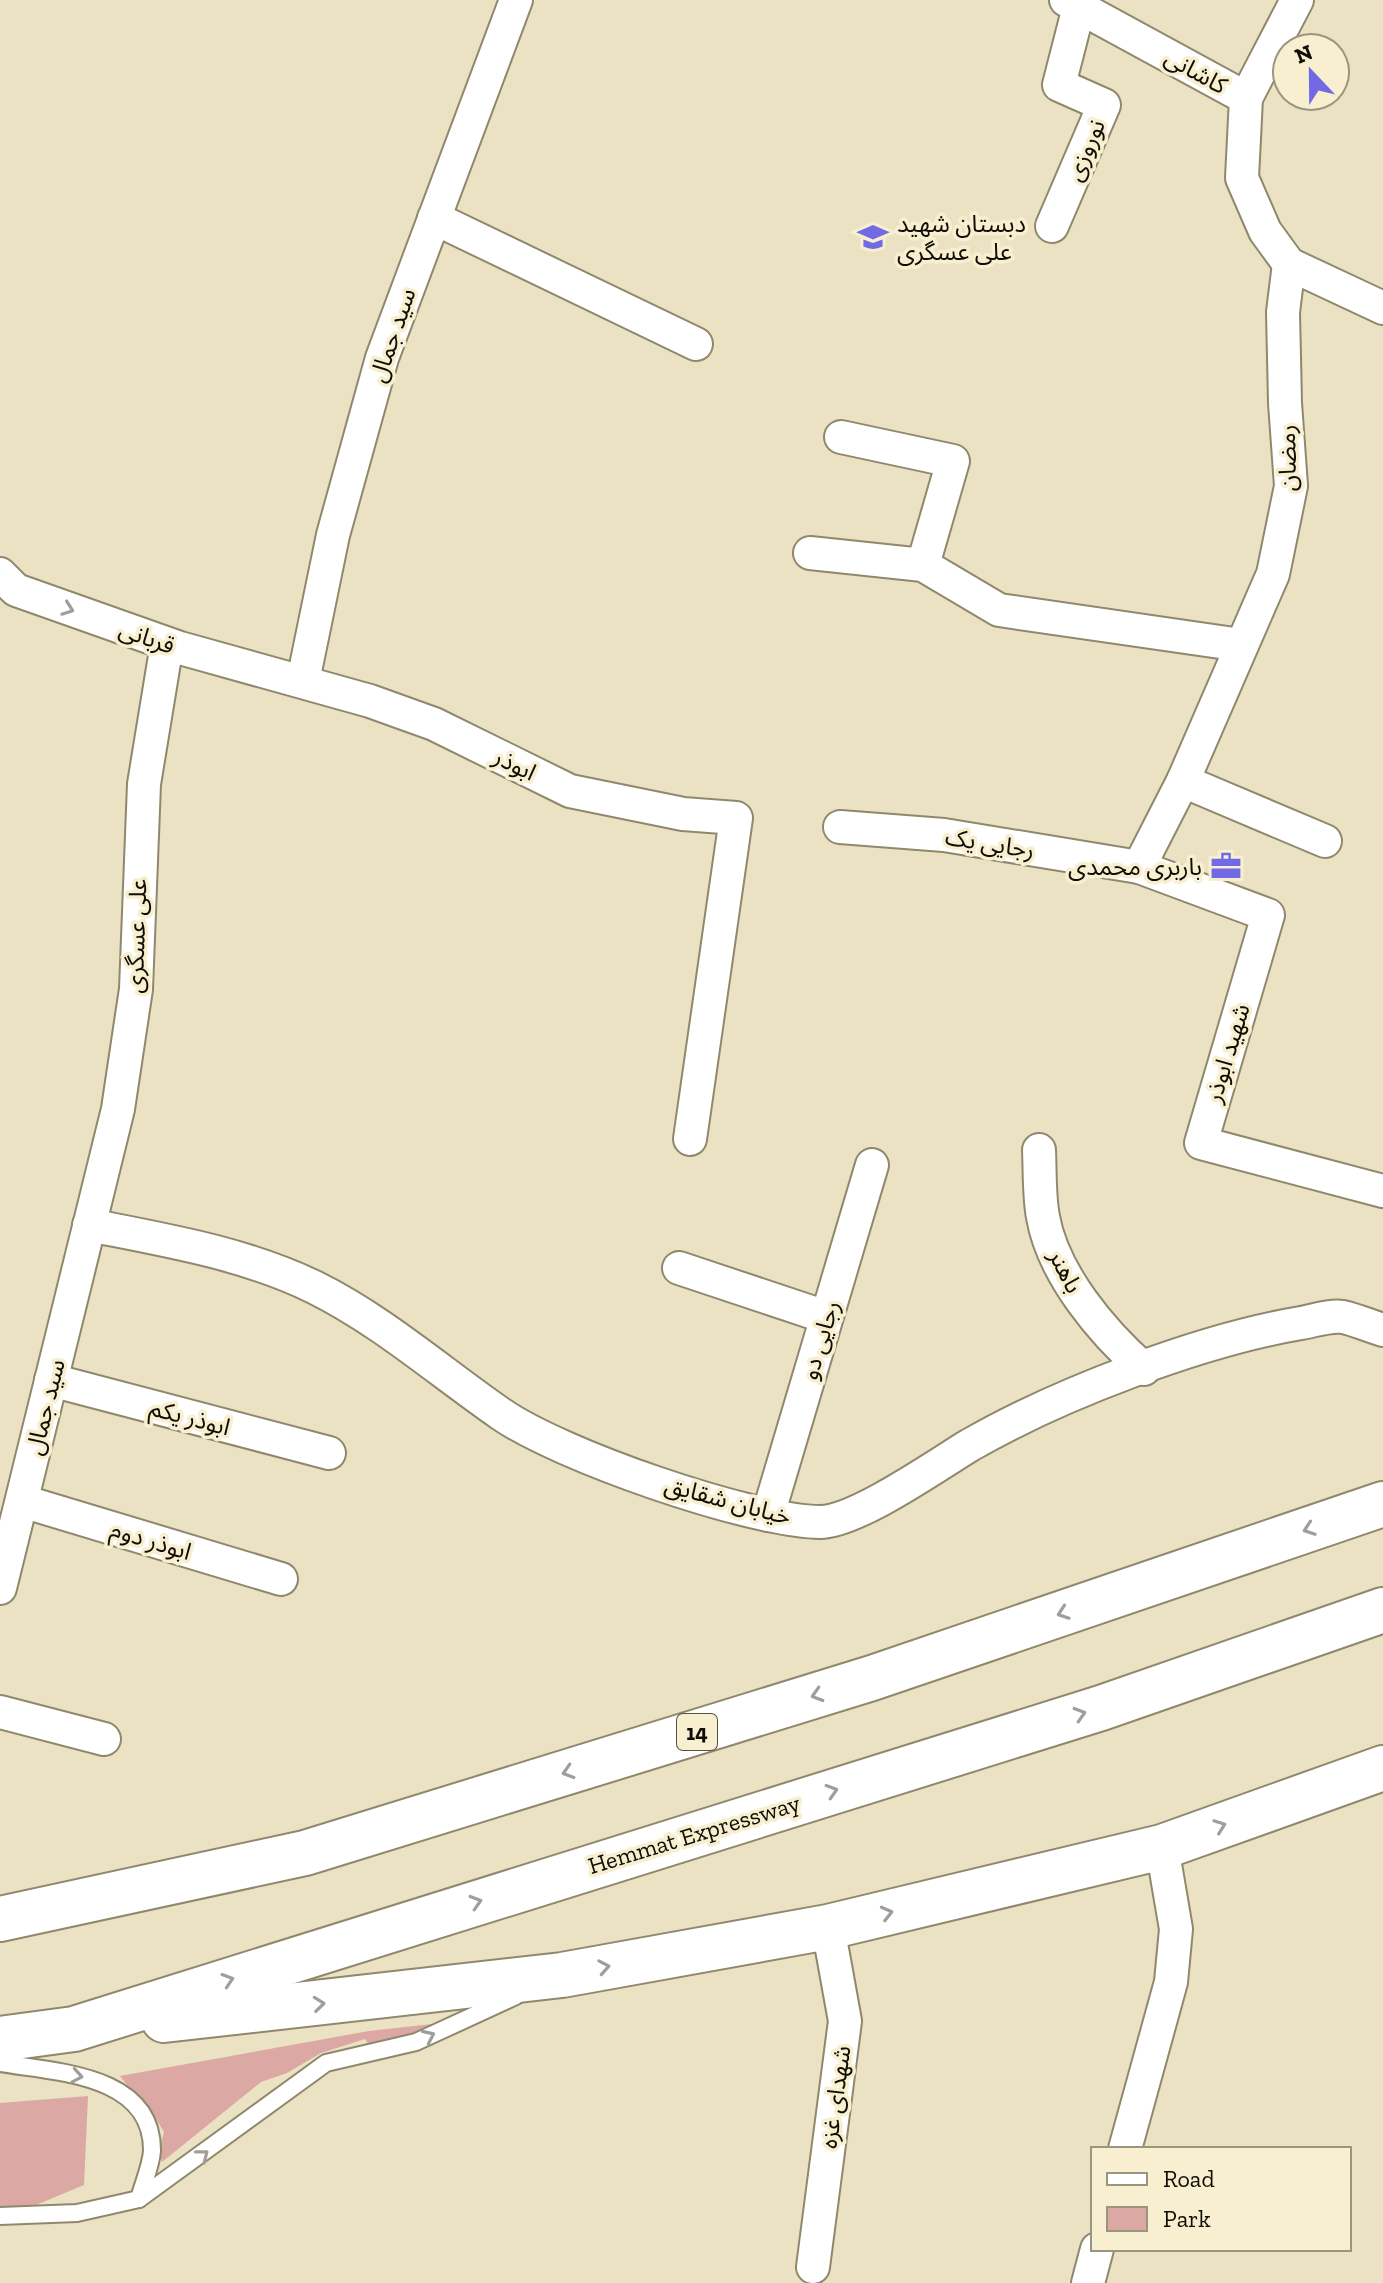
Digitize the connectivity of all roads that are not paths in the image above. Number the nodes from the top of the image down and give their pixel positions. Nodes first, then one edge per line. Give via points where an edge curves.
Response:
1 (516, 0) edge
2 (1297, 0) edge
3 (1088, 7) edge
4 (1246, 98) junction
5 (434, 218) junction
6 (1052, 226) dead end
7 (1289, 264) junction
8 (1383, 308) edge
9 (696, 344) dead end
10 (841, 437) dead end
11 (810, 553) dead end
12 (923, 565) junction
13 (0, 574) edge
14 (167, 644) junction
15 (1241, 645) junction
16 (303, 681) junction
17 (1183, 781) junction
18 (840, 827) dead end
19 (1325, 841) dead end
20 (1139, 867) junction
21 (690, 1139) dead end
22 (1039, 1150) dead end
23 (872, 1165) dead end
24 (1383, 1191) edge
25 (89, 1225) junction
26 (679, 1268) dead end
27 (826, 1317) junction
28 (1383, 1330) edge
29 (1144, 1369) junction
30 (51, 1380) junction
31 (329, 1453) dead end
32 (22, 1501) junction
33 (1383, 1504) edge
34 (768, 1515) junction
35 (281, 1579) dead end
36 (0, 1588) edge
37 (1383, 1610) edge
38 (0, 1712) edge
39 (104, 1739) dead end
40 (1383, 1768) edge
41 (1162, 1847) junction
42 (0, 1919) edge
43 (828, 1927) junction
44 (562, 1975) junction
45 (74, 2029) junction
46 (0, 2039) edge
47 (0, 2063) edge
48 (1126, 2147) edge
49 (139, 2199) junction
50 (0, 2216) edge
51 (1096, 2251) edge
52 (813, 2267) dead end
53 (1088, 2283) edge

1 - 5 street, سید جمال
2 - 4 street
3 - 4 street, کاشانی
3 - 6 street, نوروزی via 1059,85 1104,105
4 - 7 street, کاشانی via 1242,178 1265,231
5 - 9 street
5 - 16 street, سید جمال via 374,388 333,535
7 - 8 street, کاشانی
7 - 15 street, رمضان via 1283,312 1291,486 1273,574
10 - 12 street via 953,461
11 - 12 street
12 - 15 street via 999,610
13 -> 14 street, قربانی via 16,590
14 - 16 street, قربانی
14 - 25 street, علی عسگری via 144,784 136,989 118,1109
15 - 17 street
16 - 21 street, ابوذر via 434,724 570,791 683,814 736,818
17 - 19 street
17 - 20 street
18 - 20 street, رجایی یک via 944,835
20 - 24 street, شهید ابوذر via 1268,915 1201,1143
22 - 29 street, باهنر via 1043,1219 1070,1286 1117,1345
23 - 27 street, رجایی دو
25 - 30 street, سید جمال
25 - 34 street, خیابان شقایق via 280,1272 348,1307 502,1415 546,1439
26 - 27 street
27 - 34 street, رجایی دو
28 - 29 street, خیابان شقایق via 1340,1317 1276,1327
29 - 34 street, خیابان شقایق via 1000,1428 864,1508 824,1522
30 - 31 street, ابوذر یکم
30 - 32 street, سید جمال
32 - 35 street, ابوذر دوم
32 - 36 street, سید جمال
33 -> 42 highway, 14 via 872,1678 305,1853
45 -> 37 highway, Hemmat Expressway via 1101,1708
38 - 39 street
41 -> 40 highway
43 -> 41 highway
41 - 48 street via 1176,1929 1171,1982
44 -> 43 highway
43 - 52 street, شهدای غزه via 845,2021
45 -> 44 highway
49 -> 44 lane via 326,2063 416,2042
45 - 46 highway, Hemmat Expressway
47 -> 49 lane via 103,2081 136,2105 149,2126 152,2153
49 - 50 lane via 77,2213
51 - 53 street

